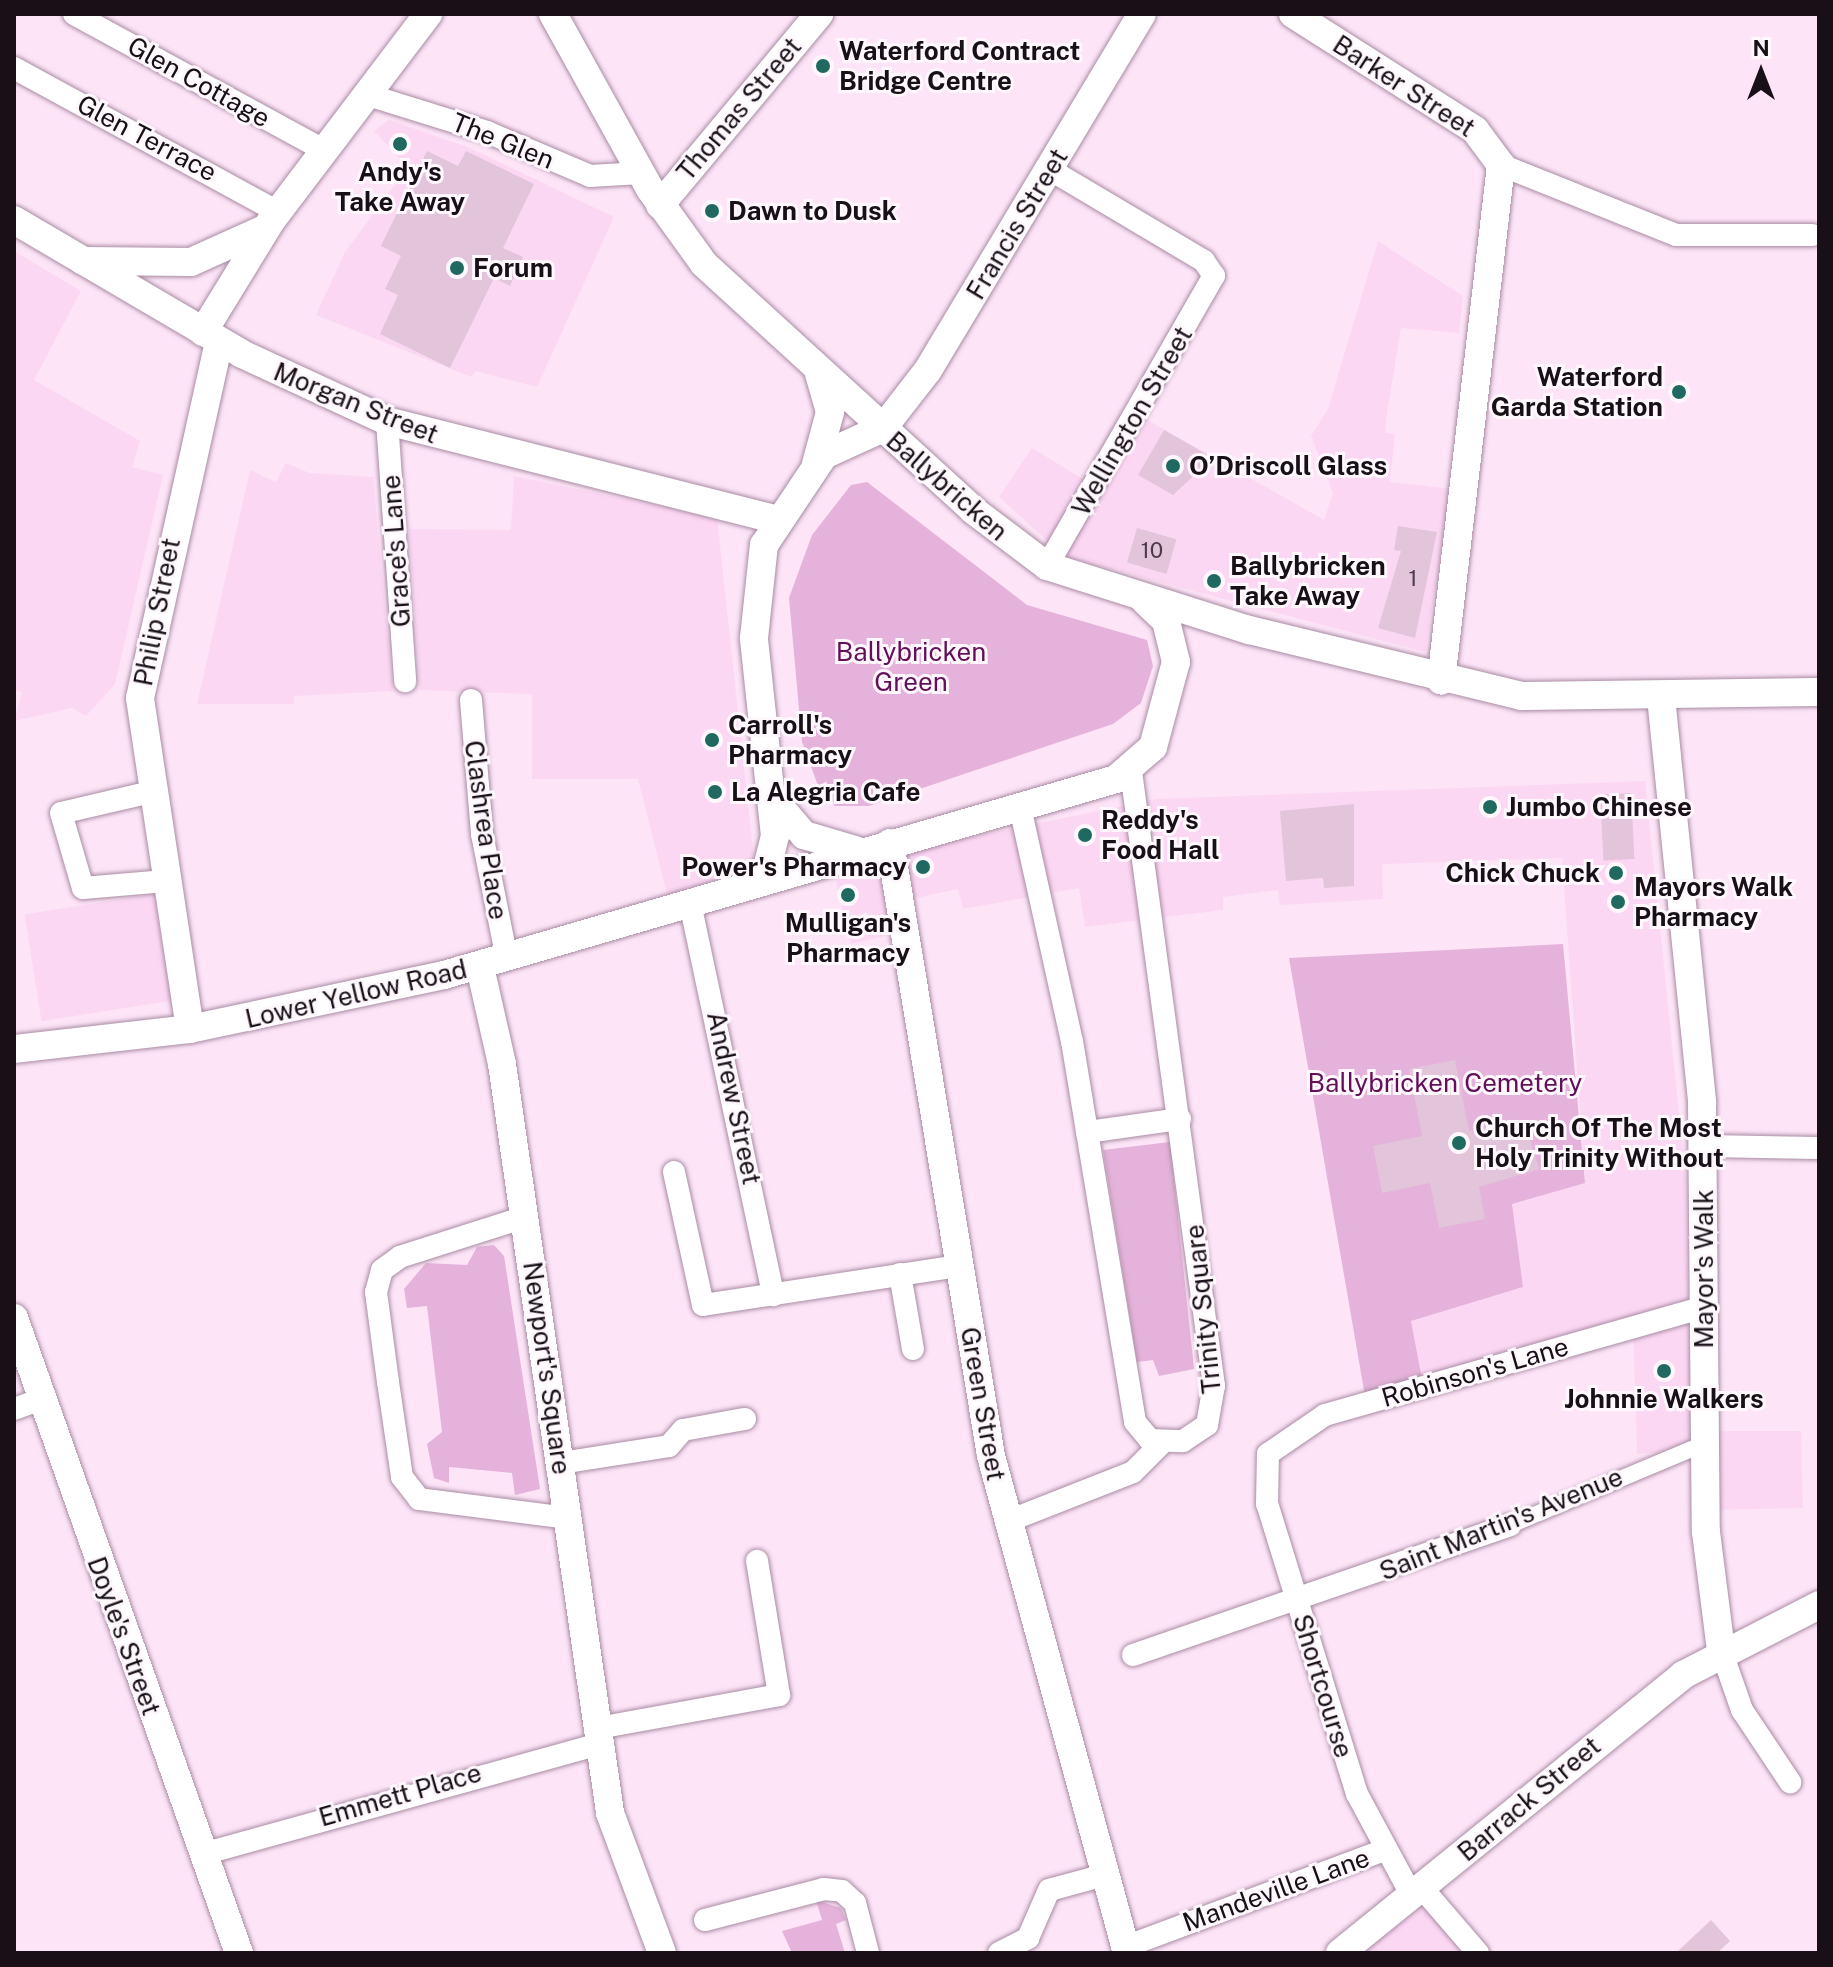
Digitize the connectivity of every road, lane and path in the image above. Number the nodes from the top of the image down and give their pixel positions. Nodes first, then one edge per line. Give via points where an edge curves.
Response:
1 (74, 14) edge
2 (428, 14) edge
3 (553, 14) edge
4 (819, 14) edge
5 (1142, 14) edge
6 (1293, 14) edge
7 (14, 68) edge
8 (365, 94) junction
9 (323, 150) junction
10 (1501, 165) junction
11 (1051, 170) junction
12 (641, 173) junction
13 (660, 205) junction
14 (275, 217) junction
15 (14, 220) edge
16 (1812, 235) dead end
17 (83, 261) junction
18 (211, 337) junction
19 (815, 369) junction
20 (387, 421) junction
21 (883, 428) junction
22 (815, 464) junction
23 (775, 519) junction
24 (1047, 566) junction
25 (1136, 597) junction
26 (1249, 630) junction
27 (1174, 673) junction
28 (405, 681) dead end
29 (1441, 681) junction
30 (1819, 692) edge
31 (1661, 697) junction
32 (471, 700) dead end
33 (1131, 771) junction
34 (151, 792) junction
35 (772, 795) junction
36 (1020, 807) junction
37 (880, 846) junction
38 (166, 881) junction
39 (743, 886) junction
40 (690, 903) junction
41 (507, 959) junction
42 (480, 967) junction
43 (190, 1029) junction
44 (14, 1049) edge
45 (1180, 1119) junction
46 (1087, 1132) junction
47 (1704, 1146) junction
48 (1819, 1148) edge
49 (674, 1172) dead end
50 (525, 1217) junction
51 (959, 1266) junction
52 (900, 1274) junction
53 (773, 1295) junction
54 (1704, 1307) junction
55 (14, 1318) edge
56 (913, 1349) dead end
57 (41, 1399) junction
58 (14, 1409) edge
59 (745, 1419) dead end
60 (1162, 1443) junction
61 (1704, 1444) junction
62 (561, 1463) junction
63 (1264, 1465) joint
64 (568, 1518) junction
65 (1006, 1522) junction
66 (1510, 1525) joint
67 (757, 1561) dead end
68 (1297, 1602) junction
69 (1819, 1605) edge
70 (1721, 1650) junction
71 (1133, 1655) dead end
72 (599, 1736) junction
73 (1790, 1782) dead end
74 (1382, 1851) junction
75 (203, 1854) junction
76 (1105, 1875) junction
77 (1417, 1892) junction
78 (705, 1920) dead end
79 (1126, 1950) edge
80 (239, 1953) edge
81 (662, 1953) edge
82 (868, 1953) edge
83 (999, 1953) edge
84 (1340, 1953) edge
85 (1478, 1953) edge

1 - 9 street, Glen Cottage
2 - 8 street
3 - 12 street
4 - 13 street, Thomas Street
5 - 11 street, Francis Street
6 - 10 street, Barker Street via 1475,130
7 - 14 street, Glen Terrace
8 - 9 street
8 - 12 street, The Glen via 487,132 597,178
9 - 14 street
10 - 16 street via 1684,237
10 - 29 street
11 - 21 street, Francis Street via 928,370
11 - 24 street, Wellington Street via 1197,256 1214,276
12 - 13 street
13 - 19 street via 718,279
14 - 17 street via 204,259
14 - 18 street
15 - 17 street, Morgan Street
17 - 18 street, Morgan Street
18 - 20 street, Morgan Street
18 - 34 street, Philip Street via 142,679
19 - 21 street
19 - 22 street via 830,412
20 - 23 street, Morgan Street
20 - 28 street, Grace's Lane
21 - 22 street, Ballybricken via 844,441
21 - 24 street, Ballybricken via 1000,534
22 - 23 street, Ballybricken
23 - 35 street, Ballybricken via 757,575 754,638
24 - 25 street, Ballybricken
25 - 26 street, Ballybricken
25 - 27 street, Ballybricken via 1166,621
26 - 27 street, Ballybricken via 1203,637
26 - 29 street, Ballybricken
27 - 33 street, Ballybricken via 1158,736
29 - 31 street, Ballybricken via 1530,697
30 - 31 street, Ballybricken
31 - 47 street, Mayor's Walk
32 - 41 street, Clashrea Place via 486,864
33 - 36 street, Ballybricken
33 - 45 street, Trinity Square
34 - 38 street, Philip Street
34 - 38 street via 61,813 83,888
35 - 37 street, Ballybricken via 786,820 812,840
35 - 39 street, Ballybricken via 773,853 761,875
36 - 37 street, Ballybricken
36 - 46 street
37 - 39 street, Ballybricken
37 - 51 street, Green Street
38 - 43 street, Philip Street
39 - 40 street, Ballybricken
40 - 41 street, Lower Yellow Road
40 - 53 street, Andrew Street
41 - 42 street, Lower Yellow Road
42 - 43 street, Lower Yellow Road
42 - 50 street, Newport's Square
43 - 44 street, Lower Yellow Road
45 - 46 street
45 - 60 street, Trinity Square via 1214,1406 1196,1435
46 - 60 street via 1131,1406 1144,1436
47 - 48 street
47 - 54 street, Mayor's Walk
49 - 53 street via 703,1305
50 - 62 street, Newport's Square
50 - 64 street via 400,1257 382,1270 376,1292 386,1367 402,1477 419,1499
51 - 52 street
51 - 65 street, Green Street
52 - 53 street
52 - 56 street
54 - 61 street, Mayor's Walk
54 - 63 street, Robinson's Lane via 1325,1415 1279,1442
55 - 57 street, Doyle's Street
57 - 58 street
57 - 75 street, Doyle's Street
59 - 62 street via 683,1430 669,1446
60 - 65 street via 1133,1472
61 - 66 street, Saint Martin's Avenue
61 - 70 street, Mayor's Walk
62 - 64 street, Newport's Square
63 - 68 street, Shortcourse via 1264,1492
64 - 72 street, Newport's Square
65 - 76 street, Green Street
66 - 68 street, Saint Martin's Avenue
67 - 72 street, Emmett Place via 779,1695
68 - 71 street, Saint Martin's Avenue
68 - 74 street, Shortcourse
69 - 70 street, Barrack Street
70 - 73 street via 1742,1710
70 - 77 street, Barrack Street
72 - 75 street, Emmett Place
72 - 81 street, Newport's Square via 617,1845
74 - 77 street, Shortcourse
74 - 79 street, Mandeville Lane
75 - 80 street, Doyle's Street
76 - 79 street, Green Street
76 - 83 street via 1049,1890 1028,1938
77 - 84 street, Barrack Street
77 - 85 street, Shortcourse
78 - 82 street via 824,1889 842,1891 855,1903

